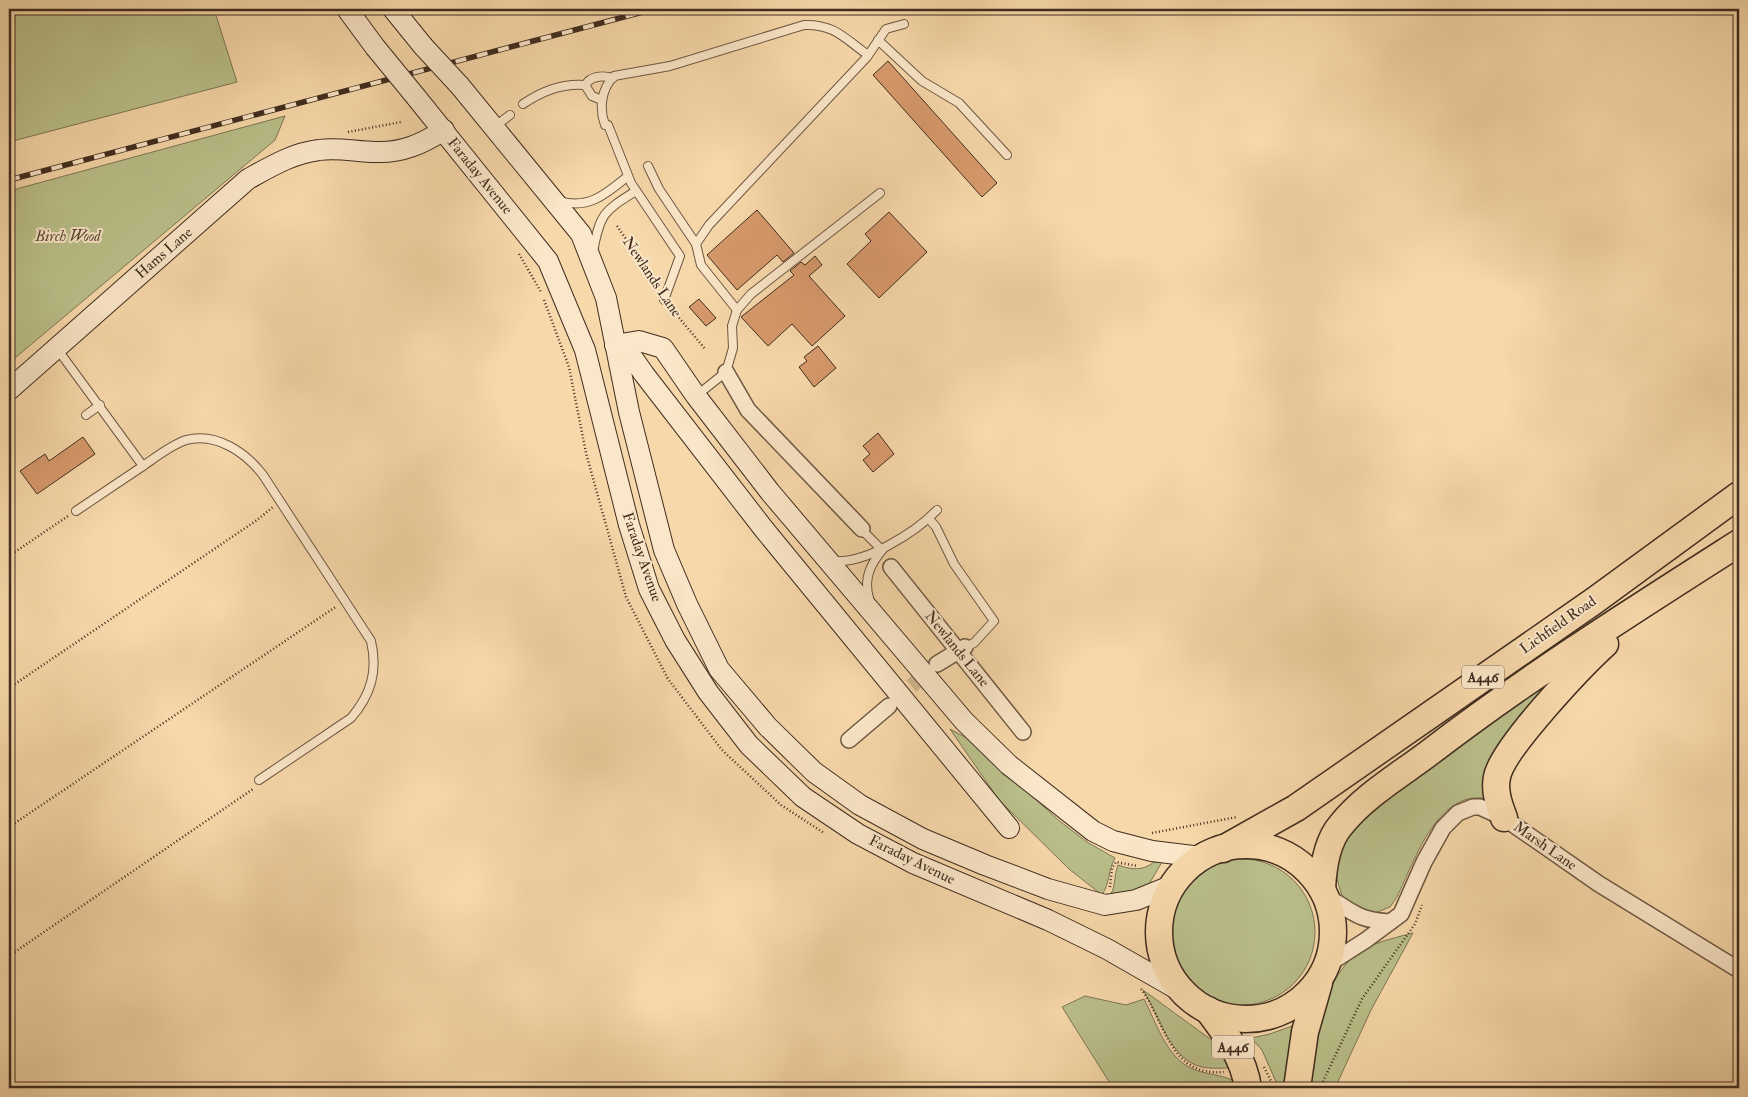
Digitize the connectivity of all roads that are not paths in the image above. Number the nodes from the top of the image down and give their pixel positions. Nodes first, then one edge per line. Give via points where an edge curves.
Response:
1 (347, 9) edge
2 (393, 9) edge
3 (904, 24) dead end
4 (878, 40) junction
5 (868, 55) junction
6 (613, 78) junction
7 (585, 85) junction
8 (602, 100) junction
9 (523, 104) dead end
10 (444, 130) junction
11 (1007, 155) dead end
12 (648, 166) dead end
13 (628, 176) junction
14 (636, 191) junction
15 (880, 193) dead end
16 (550, 195) junction
17 (696, 244) junction
18 (594, 264) junction
19 (664, 300) road end
20 (737, 310) junction
21 (619, 345) junction
22 (56, 348) junction
23 (726, 372) junction
24 (9, 390) edge
25 (696, 396) junction
26 (100, 405) junction
27 (86, 415) dead end
28 (143, 466) junction
29 (1739, 495) edge
30 (937, 510) dead end
31 (76, 511) road end
32 (929, 519) junction
33 (864, 531) joint
34 (1739, 543) edge
35 (884, 547) junction
36 (826, 558) junction
37 (891, 567) dead end
38 (1656, 595) junction
39 (872, 613) junction
40 (961, 648) junction
41 (932, 670) junction
42 (895, 702) junction
43 (1023, 732) dead end
44 (849, 740) dead end
45 (259, 780) road end
46 (1504, 818) junction
47 (1009, 828) dead end
48 (1212, 853) junction
49 (1173, 885) junction
50 (1324, 892) junction
51 (1390, 922) junction
52 (1324, 970) junction
53 (1739, 970) edge
54 (1184, 993) junction
55 (1208, 1010) junction
56 (1240, 1080) edge
57 (1291, 1088) edge

1 - 10 street, Faraday Avenue, bridge via 375,48
2 - 16 street, Faraday Avenue, bridge via 460,86 502,121
3 - 4 lane via 886,29
4 - 5 lane
4 - 11 lane via 922,80 958,103
5 - 6 lane via 838,31 817,24 804,24 670,66
5 - 17 lane via 709,225
6 - 7 lane via 599,76 588,80
6 - 8 lane
7 - 8 lane via 592,96
7 - 9 lane via 570,84 552,89
8 - 13 lane via 601,116 608,125
10 - 22 street, Hams Lane via 415,147 398,151 317,150 292,157 248,179
10 - 54 street, Faraday Avenue via 548,261 585,350 629,525 650,589 693,669 749,745 803,798 858,834 913,863 1057,924
12 - 17 lane via 659,189
13 - 14 lane
13 - 16 lane via 591,202 562,202
14 - 18 lane via 607,210 600,221 593,252
14 - 19 lane via 680,256
15 - 20 lane via 751,294
16 - 18 street, Faraday Avenue via 581,234
17 - 20 lane via 701,265
18 - 21 street, Faraday Avenue
20 - 23 lane via 732,326 733,348
21 - 25 street via 639,340 663,348
21 - 42 street, Faraday Avenue
21 - 49 street, Faraday Avenue via 664,550 687,604 719,669 768,727 814,772 860,805 923,840 1048,889 1101,904 1136,900
22 - 24 street, Hams Lane
22 - 26 lane
23 - 25 lane
23 - 33 street via 748,410
25 - 36 street
26 - 27 lane
26 - 28 lane
28 - 31 lane
28 - 45 lane via 188,440 218,442 244,454 254,464 372,641 374,672 362,706 351,718
29 - 48 highway, Lichfield Road / A446 via 1594,601 1296,808
30 - 32 lane
32 - 35 lane via 912,533
32 - 40 lane via 954,564 994,621 974,643
33 - 35 lane
34 - 38 highway, Lichfield Road / A446
35 - 36 lane via 854,561
35 - 39 lane via 873,560 868,575 866,590
36 - 39 street
37 - 40 street, Newlands Lane
38 - 46 highway via 1583,664 1505,758 1496,786
38 - 50 highway, Lichfield Road / A446 via 1462,728 1341,824 1327,854
39 - 41 street
40 - 41 street
40 - 43 street, Newlands Lane
41 - 42 street via 924,697
41 - 48 street via 964,721 1009,765 1093,831 1113,841 1146,850
42 - 44 street
42 - 47 street, Faraday Avenue
46 - 51 street, Marsh Lane via 1489,810 1472,807 1450,819 1424,862 1404,909
46 - 53 street, Marsh Lane via 1599,884
48 - 49 highway via 1185,871
48 - 50 highway via 1249,846 1274,850 1302,866
49 - 54 highway via 1166,899 1159,931 1167,969
50 - 51 street via 1359,917
50 - 52 highway via 1332,920 1332,944
51 - 52 street, Marsh Lane
52 - 55 highway via 1299,1002 1267,1017 1248,1020
52 - 57 highway
54 - 55 highway
55 - 56 highway, A446 via 1238,1054 1244,1069

